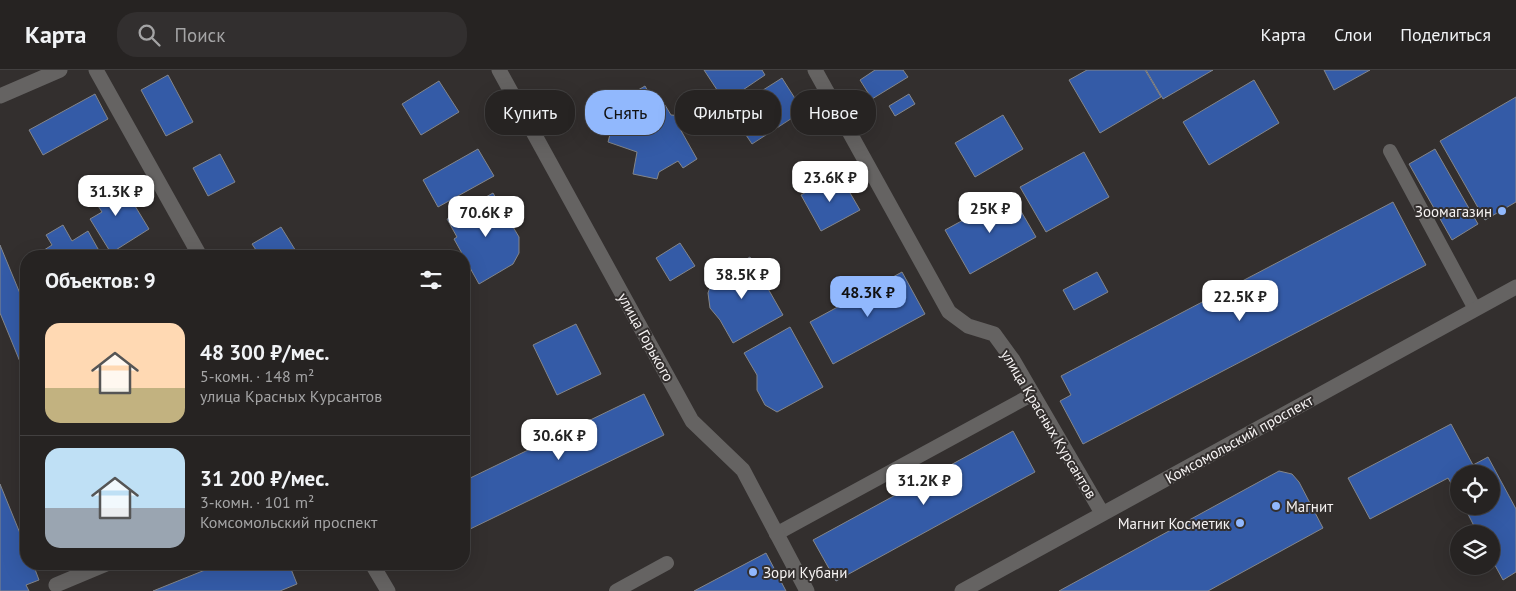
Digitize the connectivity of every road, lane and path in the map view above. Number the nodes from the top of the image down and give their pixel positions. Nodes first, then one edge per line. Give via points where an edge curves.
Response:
1 (60, 70) edge
2 (96, 70) edge
3 (499, 70) edge
4 (815, 70) edge
5 (0, 96) edge
6 (1390, 151) dead end
7 (197, 250) edge
8 (1516, 287) edge
9 (1475, 309) junction
10 (1033, 394) junction
11 (1102, 514) junction
12 (776, 534) junction
13 (667, 563) dead end
14 (94, 570) edge
15 (376, 570) edge
16 (58, 588) edge
17 (388, 591) edge
18 (616, 591) edge
19 (807, 591) edge
20 (962, 591) edge

1 - 5 street
2 - 7 street
3 - 12 street, улица Горького via 692,421 743,470
4 - 10 street, улица Красных Курсантов via 949,312 968,326 994,334
6 - 9 lane
8 - 9 street, Комсомольский проспект
9 - 11 street, Комсомольский проспект
10 - 11 street, улица Красных Курсантов
10 - 12 lane
11 - 20 street, Комсомольский проспект
12 - 19 street, улица Горького
13 - 18 lane
14 - 16 street
15 - 17 street

